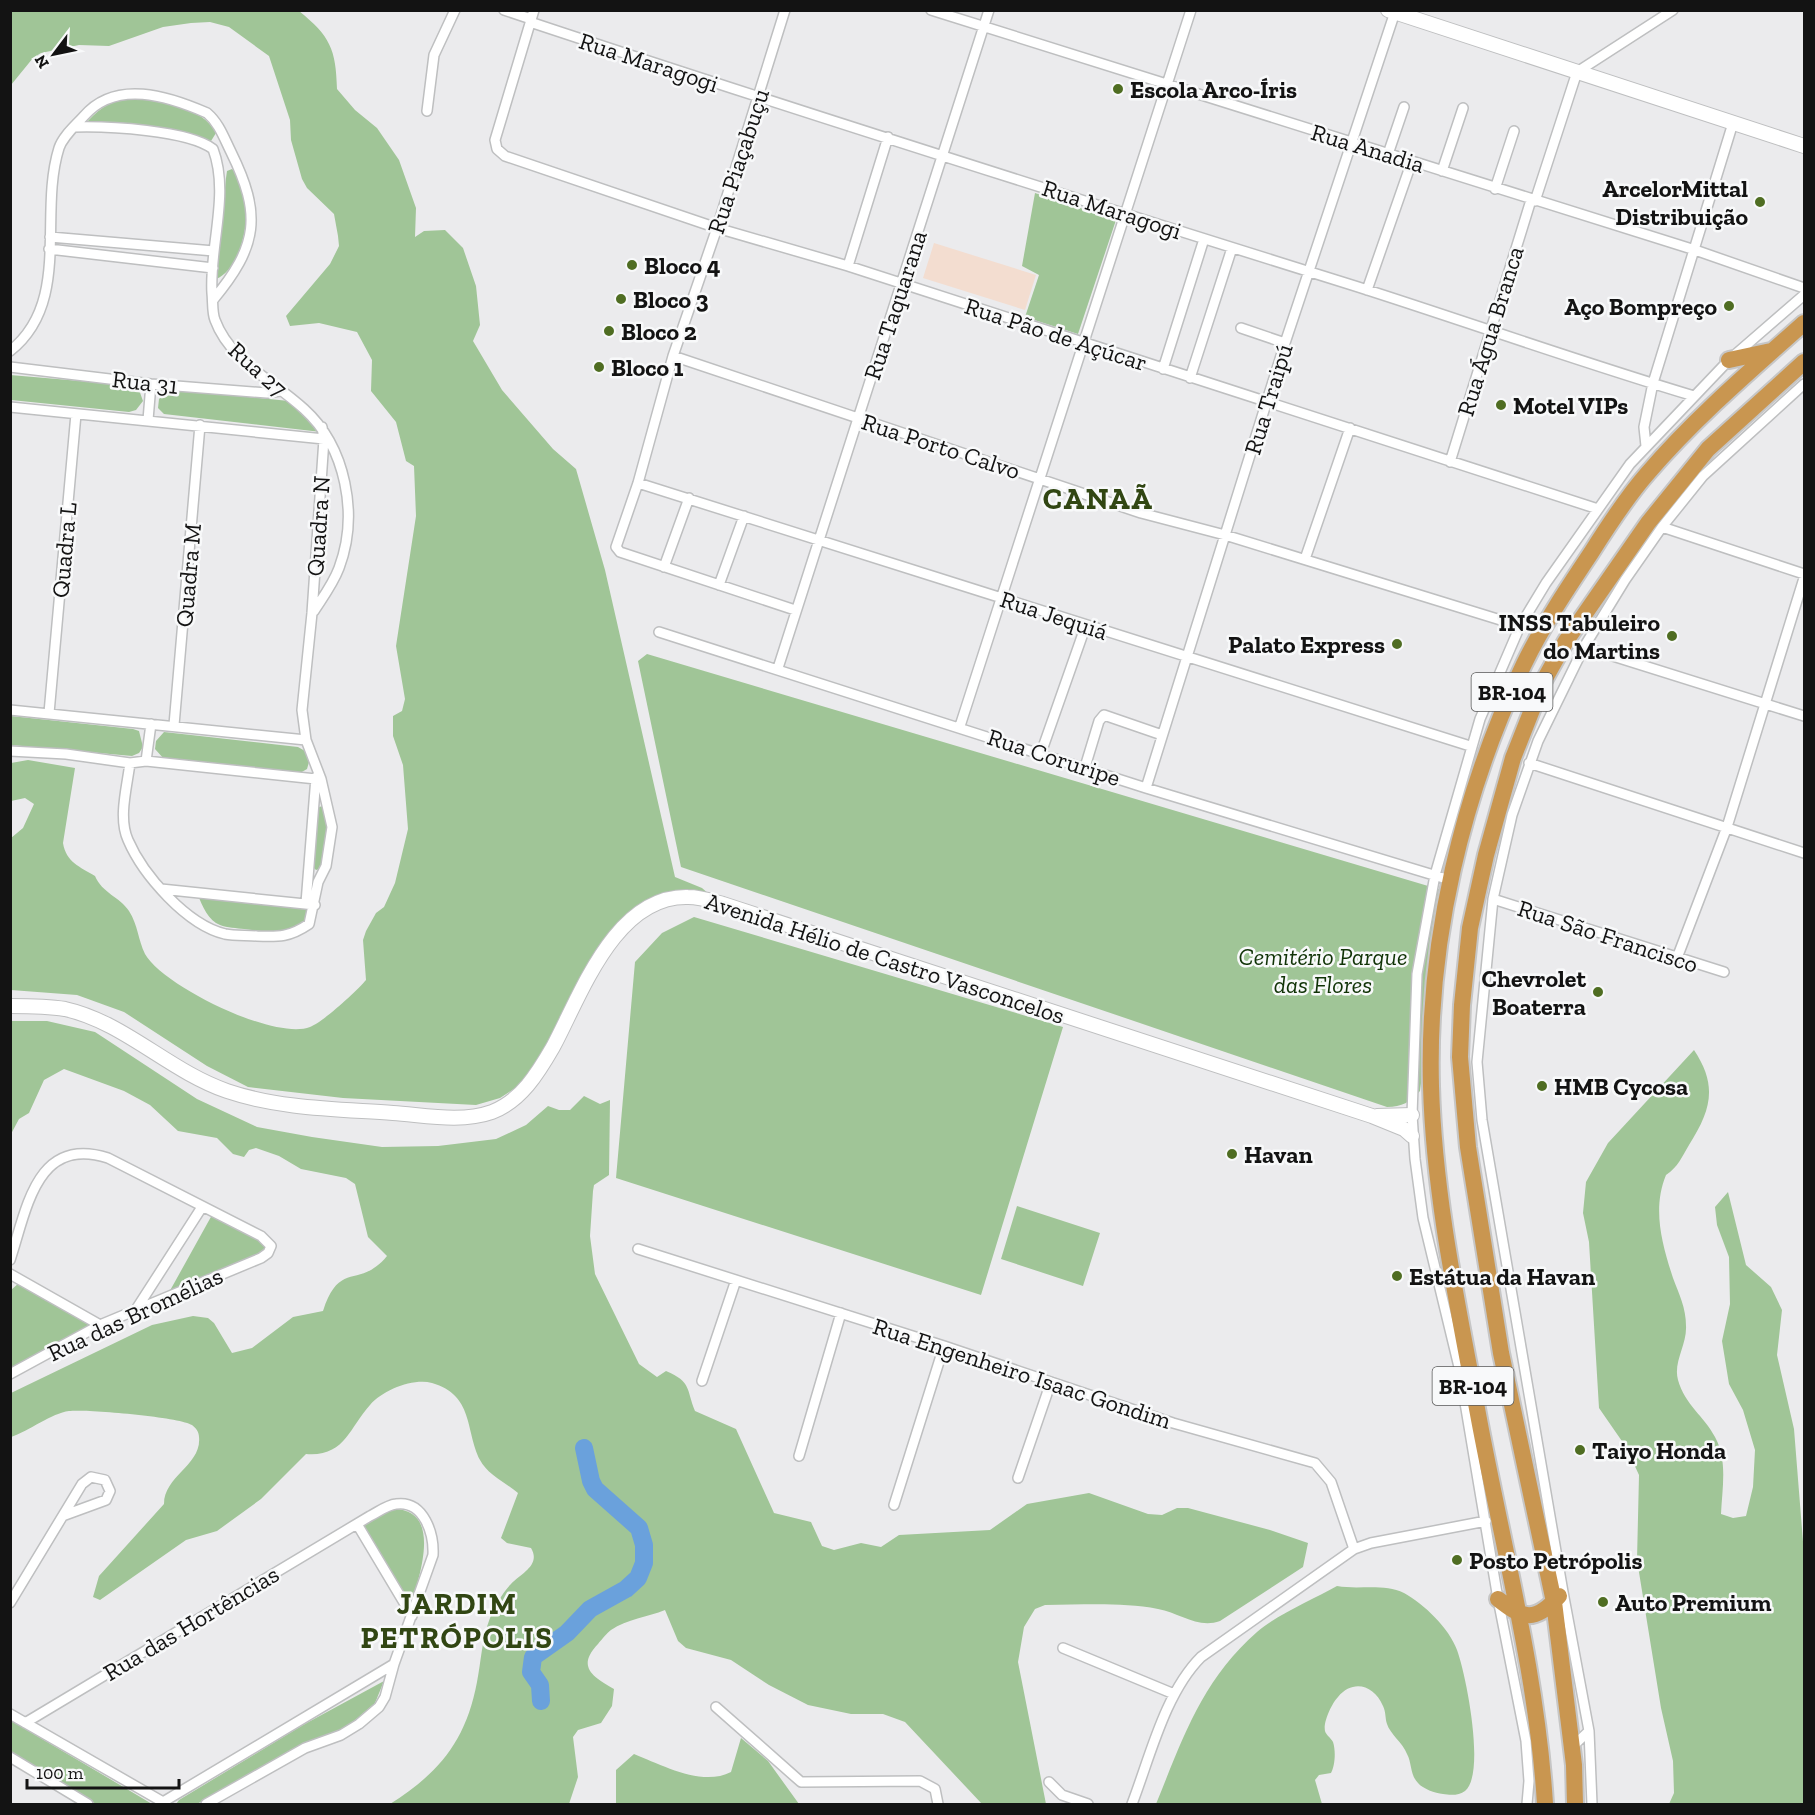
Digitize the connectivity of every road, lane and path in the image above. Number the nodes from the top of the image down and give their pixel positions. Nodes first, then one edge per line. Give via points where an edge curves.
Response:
1 (455, 10) edge
2 (504, 10) edge
3 (785, 10) edge
4 (931, 10) edge
5 (989, 10) edge
6 (1191, 10) edge
7 (1673, 10) edge
8 (1391, 11) edge
9 (531, 17) edge
10 (984, 27) junction
11 (1577, 72) junction
12 (1165, 83) junction
13 (758, 98) junction
14 (1404, 107) dead end
15 (1463, 108) dead end
16 (427, 111) dead end
17 (1734, 123) junction
18 (74, 127) junction
19 (1514, 131) dead end
20 (888, 137) junction
21 (1350, 143) junction
22 (1804, 146) edge
23 (944, 154) junction
24 (1388, 154) junction
25 (232, 155) junction
26 (217, 161) junction
27 (1412, 161) junction
28 (1442, 171) junction
29 (1495, 189) junction
30 (1533, 201) junction
31 (1125, 214) junction
32 (717, 228) junction
33 (50, 237) junction
34 (1204, 239) junction
35 (1232, 248) junction
36 (49, 249) junction
37 (1695, 250) junction
38 (214, 251) junction
39 (848, 266) junction
40 (213, 268) junction
41 (1308, 272) junction
42 (902, 284) junction
43 (1804, 288) edge
44 (1367, 290) junction
45 (1804, 295) edge
46 (213, 300) junction
47 (1804, 323) edge
48 (1241, 328) dead end
49 (1490, 333) junction
50 (1084, 343) junction
51 (1285, 343) junction
52 (1775, 350) junction
53 (10, 351) edge
54 (673, 356) junction
55 (1729, 360) junction
56 (1804, 362) edge
57 (10, 367) edge
58 (1163, 369) junction
59 (1190, 378) junction
60 (1653, 383) junction
61 (151, 384) junction
62 (1804, 384) edge
63 (280, 391) junction
64 (1694, 396) junction
65 (1267, 402) junction
66 (10, 407) edge
67 (76, 414) junction
68 (858, 419) junction
69 (148, 420) junction
70 (201, 425) junction
71 (322, 427) junction
72 (1350, 428) junction
73 (324, 439) junction
74 (332, 446) junction
75 (1646, 446) junction
76 (1450, 462) junction
77 (1037, 479) junction
78 (638, 483) junction
79 (689, 498) junction
80 (1598, 508) junction
81 (744, 516) junction
82 (1662, 527) junction
83 (1225, 535) junction
84 (818, 540) junction
85 (1305, 559) junction
86 (664, 567) junction
87 (1804, 576) edge
88 (719, 585) junction
89 (1001, 598) junction
90 (795, 610) junction
91 (312, 613) junction
92 (1086, 625) junction
93 (1520, 626) junction
94 (659, 632) dead end
95 (1584, 647) junction
96 (1187, 656) junction
97 (778, 668) junction
98 (1766, 704) junction
99 (10, 710) edge
100 (49, 713) junction
101 (1804, 716) edge
102 (151, 724) junction
103 (174, 725) junction
104 (960, 726) junction
105 (1162, 735) junction
106 (306, 740) junction
107 (1470, 746) junction
108 (10, 751) edge
109 (1041, 753) junction
110 (315, 760) junction
111 (146, 761) junction
112 (130, 763) junction
113 (1529, 763) junction
114 (1085, 767) junction
115 (316, 779) junction
116 (1146, 788) junction
117 (1727, 827) junction
118 (1804, 854) edge
119 (1442, 877) junction
120 (161, 889) junction
121 (1493, 899) junction
122 (310, 904) junction
123 (1677, 958) junction
124 (1724, 972) dead end
125 (10, 1006) edge
126 (1412, 1115) junction
127 (1372, 1116) junction
128 (1412, 1136) junction
129 (201, 1207) junction
130 (638, 1249) dead end
131 (10, 1260) edge
132 (10, 1274) edge
133 (736, 1280) junction
134 (137, 1308) junction
135 (841, 1313) junction
136 (100, 1325) junction
137 (944, 1346) junction
138 (1463, 1362) junction
139 (10, 1374) edge
140 (702, 1381) dead end
141 (1051, 1382) junction
142 (799, 1456) dead end
143 (1018, 1478) dead end
144 (894, 1505) dead end
145 (65, 1515) junction
146 (1486, 1521) junction
147 (357, 1524) junction
148 (1354, 1549) junction
149 (1558, 1597) junction
150 (1498, 1599) junction
151 (10, 1603) edge
152 (1518, 1615) junction
153 (412, 1616) junction
154 (1063, 1648) dead end
155 (394, 1664) junction
156 (1174, 1694) junction
157 (716, 1707) dead end
158 (10, 1714) edge
159 (25, 1723) junction
160 (1589, 1731) junction
161 (1571, 1748) junction
162 (10, 1757) edge
163 (1049, 1782) dead end
164 (166, 1801) edge
165 (938, 1803) edge
166 (88, 1804) edge
167 (206, 1804) edge
168 (1088, 1804) edge
169 (1132, 1804) edge
170 (1527, 1804) edge
171 (1545, 1804) edge
172 (1575, 1804) edge
173 (1592, 1804) edge

1 - 16 street via 434,55
2 - 9 street, Rua Maragogi
3 - 13 street, Rua Piaçabuçu
4 - 10 street, Rua Anadia
5 - 10 street, Rua Taquarana
6 - 12 street
7 - 11 street
8 - 11 street
8 - 21 street, Rua Traipú
9 - 13 street, Rua Maragogi
9 - 32 street, Rua Pão de Açúcar via 495,140 500,152
10 - 12 street, Rua Anadia
10 - 23 street, Rua Taquarana
11 - 17 street
11 - 30 street, Rua Água Branca
12 - 21 street, Rua Anadia
12 - 31 street
13 - 20 street, Rua Maragogi
13 - 32 street, Rua Piaçabuçu
14 - 24 street
15 - 28 street
17 - 22 street
17 - 37 street
18 - 25 street via 94,104 111,96 146,94 207,113
18 - 26 street via 192,138 213,149
18 - 33 street via 60,147 54,171
19 - 29 street
20 - 23 street, Rua Maragogi
20 - 39 street
21 - 24 street, Rua Anadia
21 - 41 street, Rua Traipú
23 - 31 street, Rua Maragogi
23 - 42 street, Rua Taquarana
24 - 27 street, Rua Anadia
25 - 26 street
25 - 46 street via 250,196 249,243 239,265
26 - 38 street
27 - 28 street, Rua Anadia
27 - 44 street
28 - 29 street, Rua Anadia
29 - 30 street, Rua Anadia
30 - 37 street, Rua Anadia
30 - 49 street, Rua Água Branca
31 - 34 street, Rua Maragogi
31 - 50 street
32 - 39 street, Rua Pão de Açúcar
32 - 54 street, Rua Piaçabuçu
33 - 36 street
33 - 38 street
34 - 35 street, Rua Maragogi
34 - 58 street
35 - 41 street, Rua Maragogi
35 - 59 street
36 - 40 street
36 - 53 street via 43,307 29,333
37 - 43 street, Rua Anadia
37 - 60 street
38 - 40 street
39 - 42 street, Rua Pão de Açúcar
40 - 46 street
41 - 44 street, Rua Maragogi
41 - 51 street, Rua Traipú
42 - 50 street, Rua Pão de Açúcar
42 - 68 street, Rua Taquarana
44 - 49 street, Rua Maragogi
45 - 55 street
46 - 63 street, Rua 27 via 214,319 225,341
47 - 52 highway, BR-104
48 - 51 street
49 - 60 street, Rua Maragogi
49 - 76 street, Rua Água Branca
50 - 58 street, Rua Pão de Açúcar
50 - 77 street
51 - 65 street, Rua Traipú
52 - 55 highway
52 - 119 highway, BR-104 via 1714,403 1647,473 1558,603 1523,666 1497,725
54 - 68 street, Rua Porto Calvo
54 - 78 street, Rua Piaçabuçu
55 - 64 street
56 - 149 highway, BR-104 via 1708,449 1648,523 1566,641 1525,724 1499,801 1476,894 1462,1005 1460,1057 1464,1107 1501,1353
57 - 61 street, Rua 31
58 - 59 street, Rua Pão de Açúcar
59 - 65 street, Rua Pão de Açúcar
60 - 64 street, Rua Maragogi
60 - 75 street via 1644,427
61 - 63 street, Rua 31
61 - 69 street
62 - 82 street via 1703,476
63 - 71 street, Rua 27
64 - 75 street
65 - 72 street, Rua Pão de Açúcar
65 - 83 street, Rua Traipú
66 - 67 street
67 - 69 street
67 - 100 street, Quadra L
68 - 77 street, Rua Porto Calvo
68 - 84 street, Rua Taquarana
69 - 70 street
70 - 73 street
70 - 103 street, Quadra M
71 - 73 street
71 - 74 street, Rua 27
72 - 76 street, Rua Pão de Açúcar
72 - 85 street
73 - 74 street, Quadra N
73 - 91 street, Quadra N
74 - 91 street via 343,474 347,541 332,584
75 - 80 street
76 - 80 street, Rua Pão de Açúcar
77 - 83 street, Rua Porto Calvo
77 - 89 street
78 - 79 street, Rua Jequiá
78 - 86 street, Rua Piaçabuçu via 616,549
79 - 81 street, Rua Jequiá
79 - 86 street
80 - 93 street
81 - 84 street, Rua Jequiá
81 - 88 street
82 - 87 street
82 - 95 street
83 - 85 street, Rua Porto Calvo
83 - 96 street, Rua Traipú
84 - 89 street, Rua Jequiá
84 - 90 street, Rua Taquarana
85 - 93 street, Rua Porto Calvo
86 - 88 street
87 - 98 street
88 - 90 street
89 - 92 street, Rua Jequiá
89 - 104 street
90 - 97 street, Rua Taquarana
91 - 106 street via 302,710
92 - 96 street, Rua Jequiá
92 - 109 street
93 - 107 street
94 - 97 street, Rua Coruripe
95 - 98 street
95 - 113 street
96 - 105 street, Rua Traipú
96 - 107 street, Rua Jequiá
97 - 104 street, Rua Coruripe
98 - 101 street
98 - 117 street
99 - 100 street
100 - 102 street
102 - 103 street
102 - 111 street
103 - 106 street
104 - 109 street, Rua Coruripe
105 - 114 street via 1104,715
105 - 116 street, Rua Traipú
106 - 110 street
107 - 119 street
108 - 112 street
109 - 114 street, Rua Coruripe
110 - 115 street
110 - 122 street via 332,827 326,866
111 - 112 street
111 - 115 street
112 - 120 street via 126,831 141,862
113 - 117 street
113 - 121 street via 1512,815
114 - 116 street, Rua Coruripe
115 - 122 street
116 - 119 street, Rua Coruripe
117 - 118 street
117 - 123 street
119 - 126 street via 1417,974
119 - 138 highway, BR-104 via 1431,1088
120 - 122 street
120 - 122 street via 195,920 225,934 294,934 309,924
121 - 123 street, Rua São Francisco
121 - 149 street via 1477,1062 1482,1120
123 - 124 street, Rua São Francisco
125 - 127 street, Avenida Hélio de Castro Vasconcelos via 65,1009 100,1021 181,1071 259,1100 462,1118 480,1116 512,1101 541,1070 604,950 623,925 663,901 693,897
126 - 127 street, Avenida Hélio de Castro Vasconcelos
126 - 128 street
127 - 128 street, Avenida Hélio de Castro Vasconcelos
128 - 138 street via 1424,1218
129 - 131 street via 108,1158 89,1152 73,1153 39,1179
129 - 134 street
129 - 134 street, Rua das Bromélias via 269,1241 270,1251
130 - 133 street, Rua Engenheiro Isaac Gondim
132 - 136 street
133 - 135 street, Rua Engenheiro Isaac Gondim
133 - 140 street
134 - 136 street, Rua das Bromélias
135 - 137 street, Rua Engenheiro Isaac Gondim
135 - 142 street
136 - 139 street, Rua das Bromélias
137 - 141 street, Rua Engenheiro Isaac Gondim
137 - 144 street
138 - 146 street
138 - 152 highway, BR-104
141 - 143 street
141 - 148 street, Rua Engenheiro Isaac Gondim via 1173,1423 1315,1463 1330,1482
145 - 145 street via 86,1480 96,1476 105,1480 110,1491 106,1500
145 - 151 street
146 - 148 street
146 - 150 street
147 - 153 street
147 - 153 street, Rua das Hortências via 399,1503 414,1507 424,1517 433,1538 433,1555
147 - 159 street, Rua das Hortências
148 - 156 street via 1201,1657
149 - 152 highway via 1533,1616
149 - 160 street
149 - 161 highway, BR-104
150 - 152 highway
150 - 170 street via 1526,1741 1530,1781
152 - 171 highway, BR-104 via 1540,1736
153 - 155 street
154 - 156 street
155 - 164 street
155 - 167 street via 385,1697 359,1724 305,1748
156 - 169 street
157 - 165 street via 801,1782 920,1781 935,1789
158 - 159 street
159 - 164 street
160 - 161 street
160 - 173 street
161 - 172 highway, BR-104
162 - 166 street
163 - 168 street via 1062,1795

